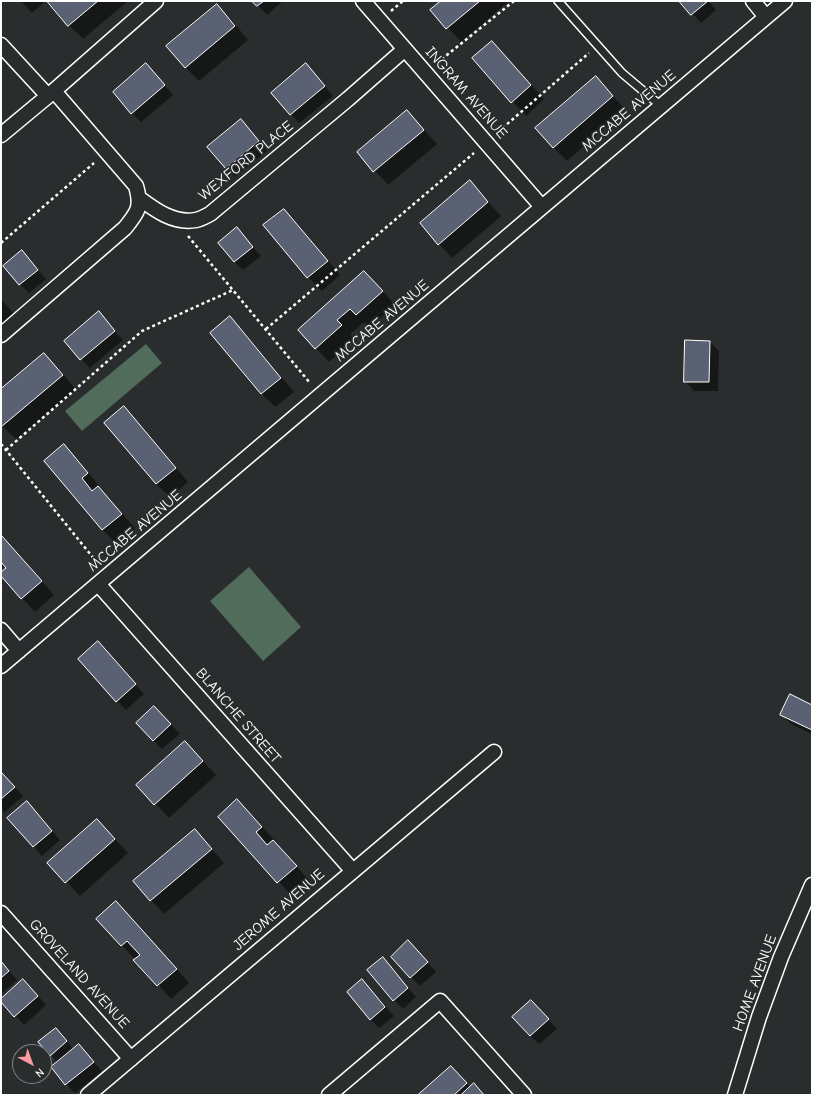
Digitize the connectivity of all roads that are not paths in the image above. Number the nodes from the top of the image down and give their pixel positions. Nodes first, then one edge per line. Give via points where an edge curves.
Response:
1 (155, 1) edge
2 (363, 1) edge
3 (558, 1) edge
4 (752, 1) edge
5 (785, 1) edge
6 (766, 17) junction
7 (1, 45) edge
8 (405, 49) junction
9 (51, 93) junction
10 (661, 106) junction
11 (1, 135) edge
12 (139, 198) junction
13 (542, 207) junction
14 (1, 335) edge
15 (98, 585) junction
16 (1, 630) edge
17 (20, 651) junction
18 (1, 666) edge
19 (494, 752) dead end
20 (352, 870) junction
21 (812, 885) edge
22 (1, 913) edge
23 (131, 1058) junction
24 (336, 1091) edge
25 (88, 1095) edge
26 (524, 1095) edge
27 (735, 1095) edge

1 - 9 street
2 - 8 street, INGRAM AVENUE
3 - 10 lane via 622,73
4 - 6 street
5 - 6 street, MCCABE AVENUE
6 - 10 street, MCCABE AVENUE
7 - 9 street
8 - 12 street, WEXFORD PLACE via 210,214 196,220 182,221 166,216
8 - 13 street, INGRAM AVENUE
9 - 11 street
9 - 12 street via 136,186
10 - 13 street, MCCABE AVENUE
12 - 14 street via 140,206 125,228
13 - 15 street, MCCABE AVENUE
15 - 17 street, MCCABE AVENUE
15 - 20 street, BLANCHE STREET
16 - 17 street
17 - 18 street, MCCABE AVENUE
19 - 20 street, JEROME AVENUE
20 - 23 street, JEROME AVENUE
21 - 27 street, HOME AVENUE via 759,1017
22 - 23 street, GROVELAND AVENUE
23 - 25 street, JEROME AVENUE
24 - 26 street via 440,1001

